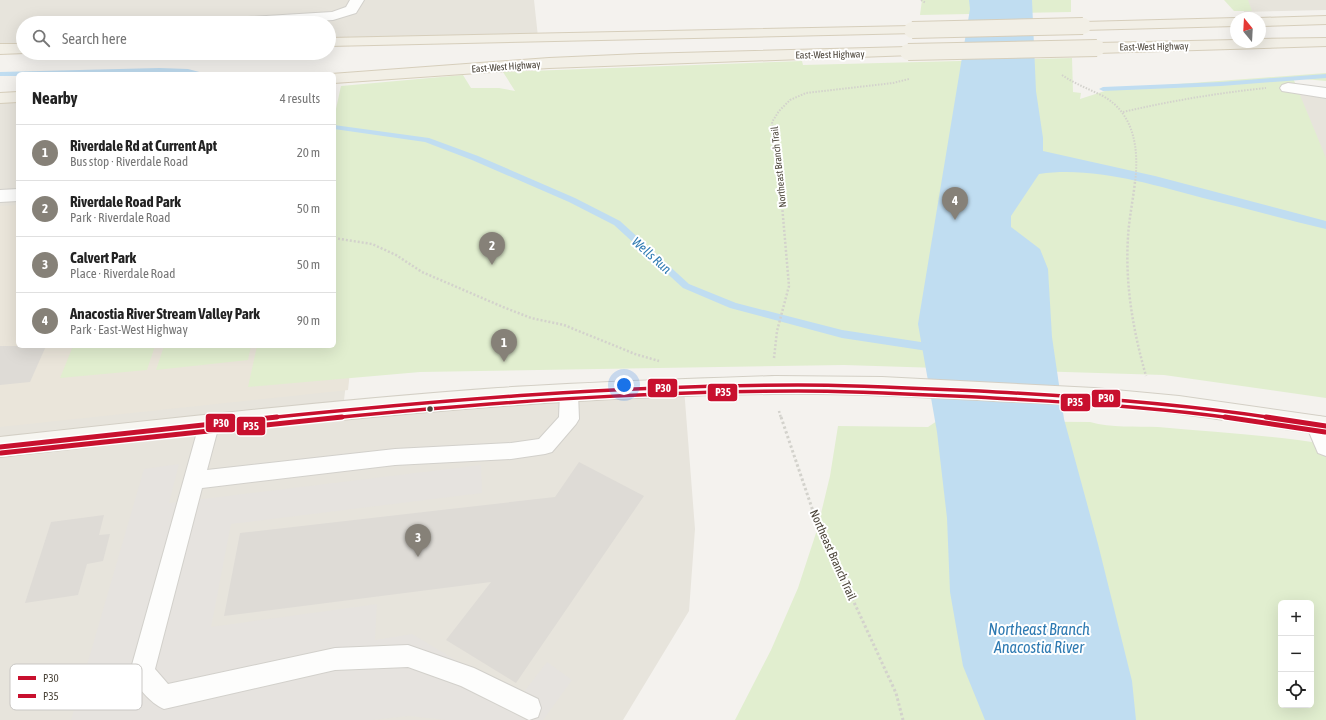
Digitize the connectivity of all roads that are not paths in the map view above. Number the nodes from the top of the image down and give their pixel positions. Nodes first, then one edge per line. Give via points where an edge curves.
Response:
1 (356, 0) edge
2 (333, 16) edge
3 (1326, 20) edge
4 (1230, 22) edge
5 (1266, 22) edge
6 (336, 42) edge
7 (1326, 42) edge
8 (0, 49) edge
9 (16, 49) edge
10 (336, 78) edge
11 (1288, 88) road end
12 (1326, 93) edge
13 (16, 97) edge
14 (0, 98) edge
15 (16, 195) edge
16 (0, 196) edge
17 (569, 393) junction
18 (209, 425) junction
19 (1323, 433) edge
20 (0, 447) edge
21 (194, 480) junction
22 (529, 708) dead end

1 - 2 street via 356,5 347,12
3 - 5 main road
4 - 6 main road, East-West Highway, bridge
7 - 10 main road, East-West Highway, bridge via 624,60
8 - 9 main road
11 - 12 street
13 - 14 main road
15 - 16 street
17 - 18 street via 337,410
17 - 19 street via 775,385 882,386 1094,397 1153,403
17 - 21 lane via 569,419 545,446 511,451 395,456
18 - 20 street
18 - 21 lane
21 - 22 lane via 142,672 164,697 335,659 408,656 466,676

